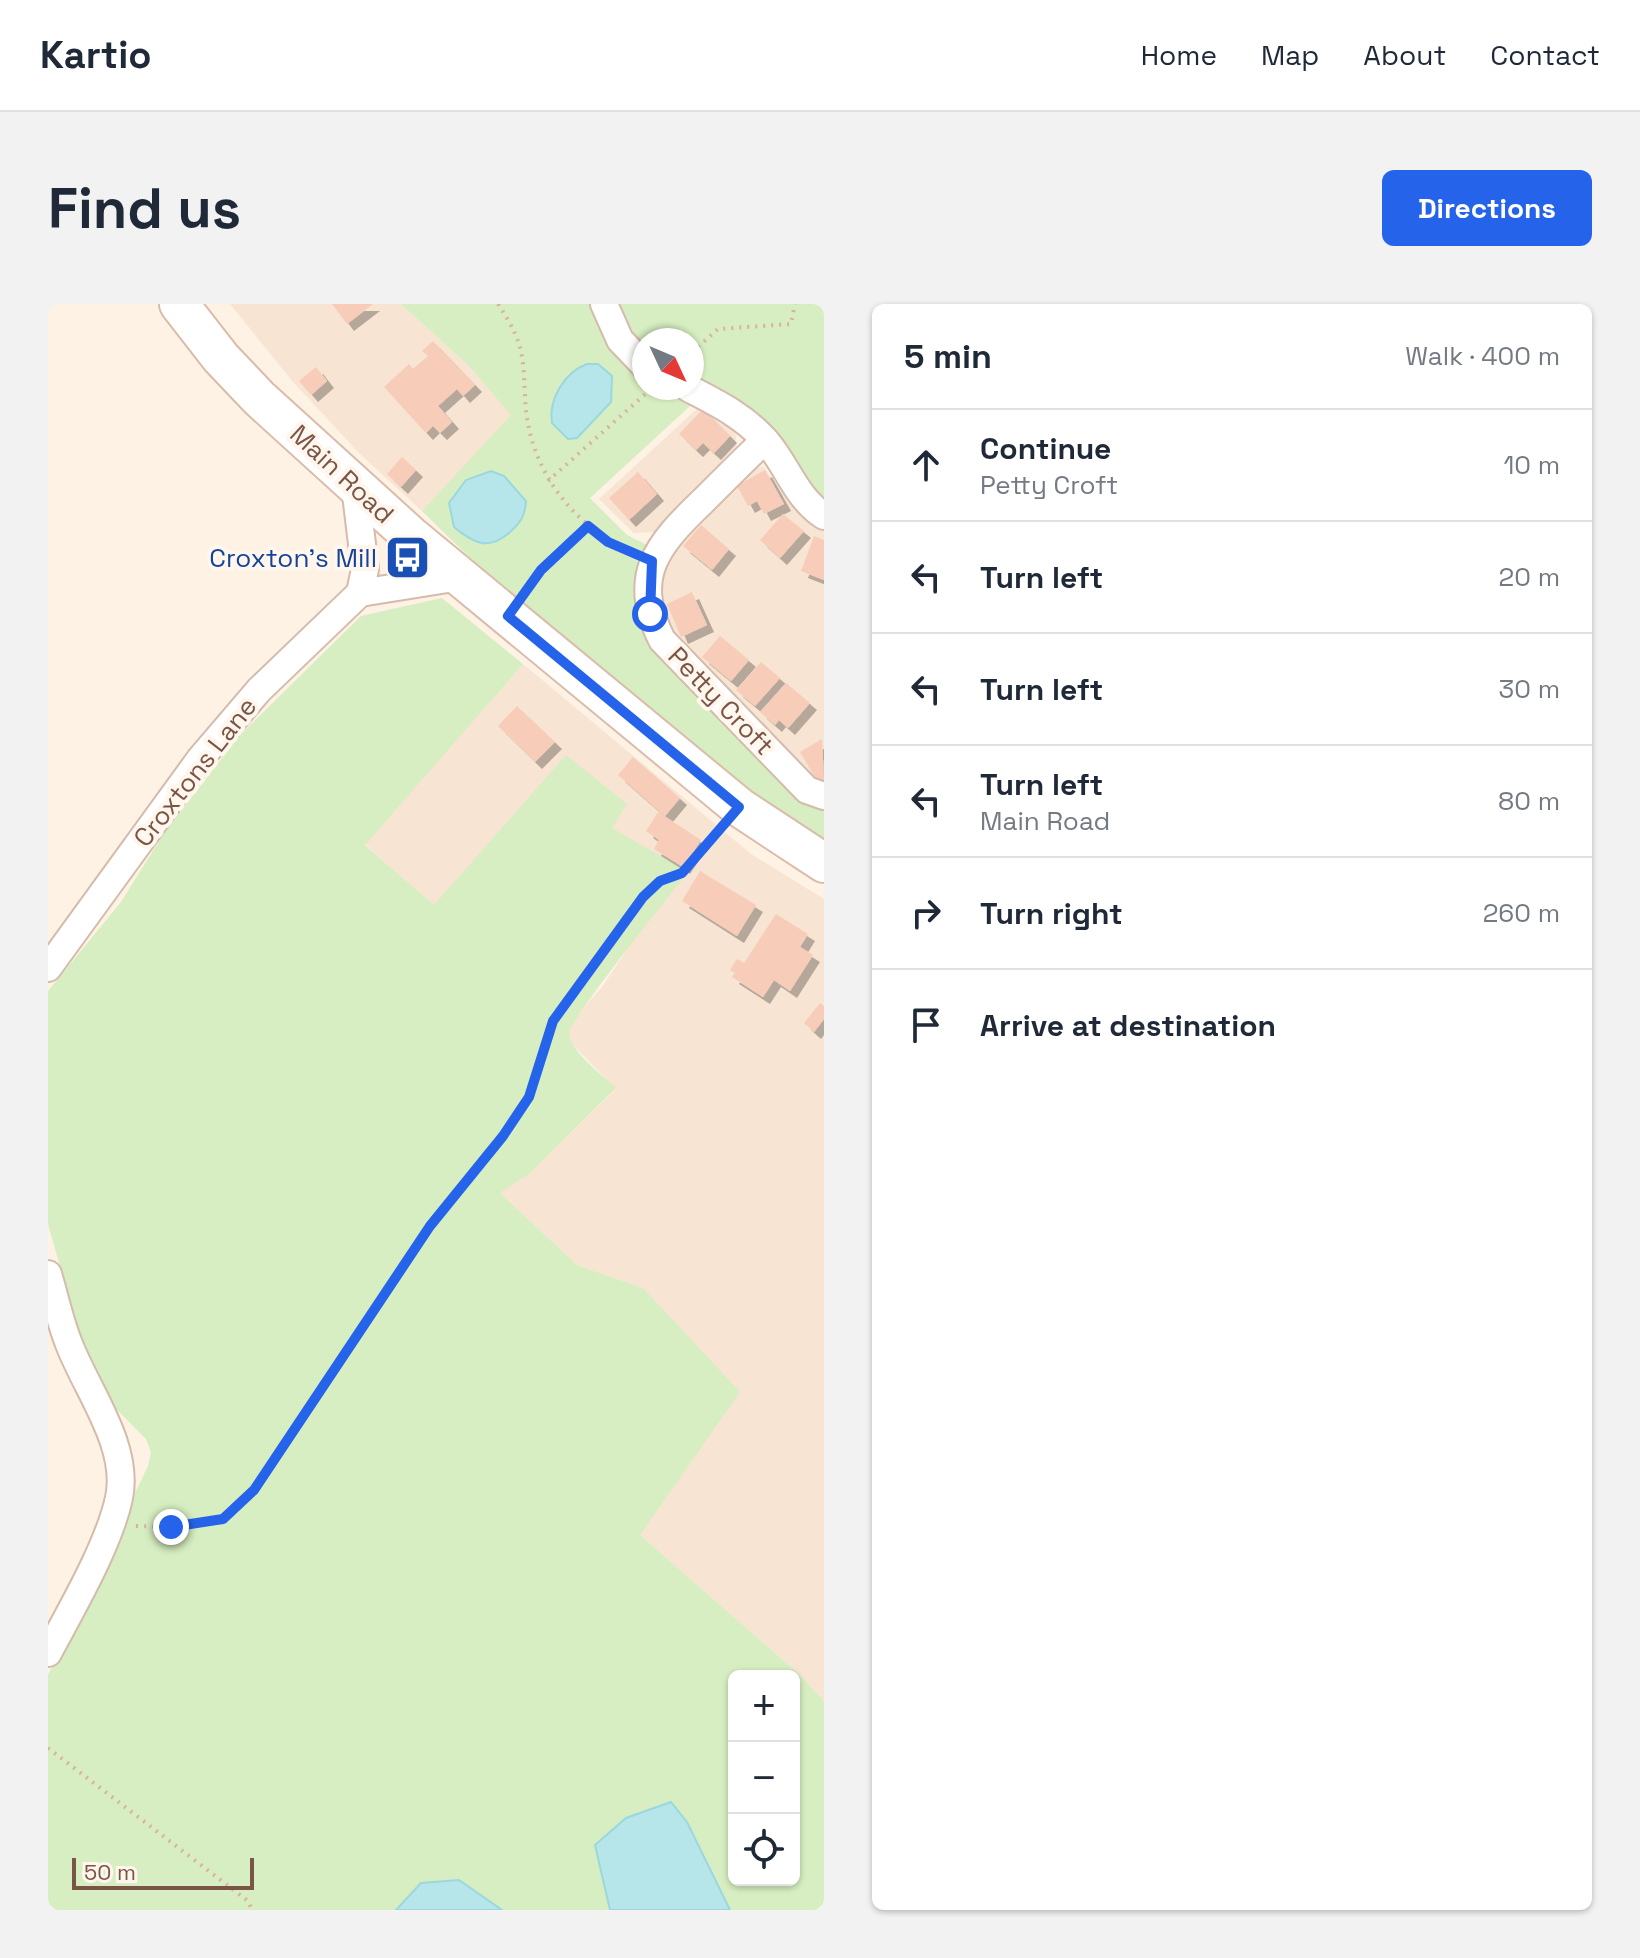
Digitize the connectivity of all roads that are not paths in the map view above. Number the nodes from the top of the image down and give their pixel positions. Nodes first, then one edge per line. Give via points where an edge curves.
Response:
1 (179, 304) edge
2 (604, 304) edge
3 (632, 352) edge
4 (704, 396) edge
5 (765, 440) junction
6 (355, 486) junction
7 (824, 516) edge
8 (460, 577) junction
9 (360, 593) junction
10 (824, 796) edge
11 (824, 863) edge
12 (48, 968) edge
13 (48, 1274) edge
14 (48, 1653) edge

1 - 6 main road, Main Road via 221,358
2 - 3 street via 620,340
4 - 5 street via 736,413
5 - 7 street via 798,491
5 - 10 street, Petty Croft via 665,537 652,561 650,614 662,640 807,790
6 - 8 main road, Main Road
6 - 9 street via 365,569
8 - 9 street
8 - 11 main road, Main Road via 739,807
9 - 12 street, Croxtons Lane via 259,690 200,759
13 - 14 street via 67,1340 112,1439 120,1496

